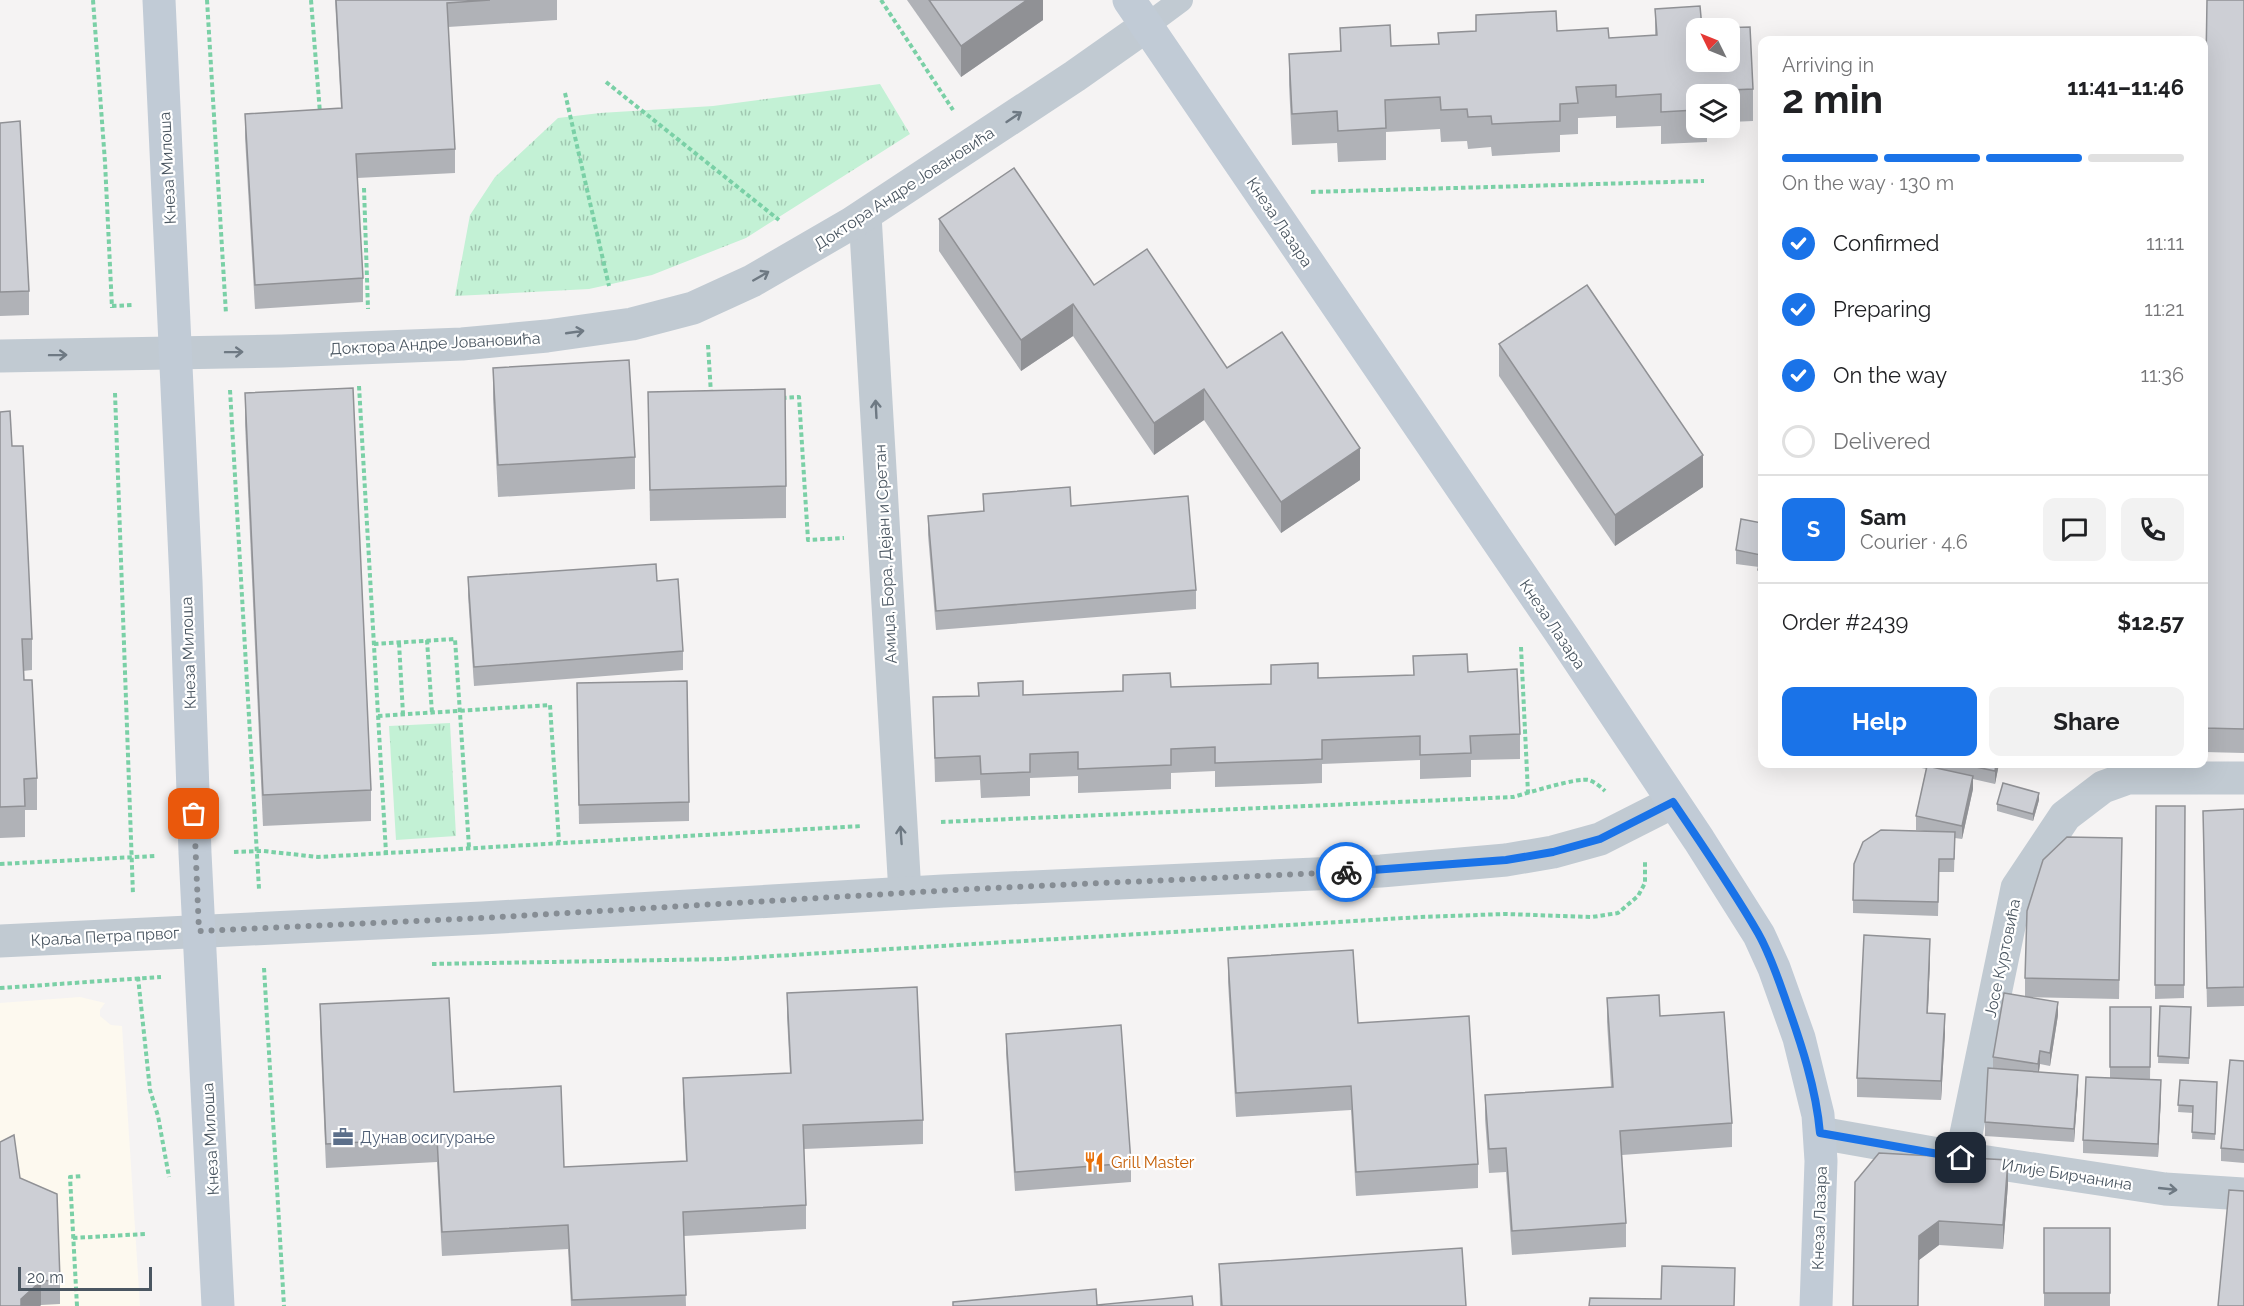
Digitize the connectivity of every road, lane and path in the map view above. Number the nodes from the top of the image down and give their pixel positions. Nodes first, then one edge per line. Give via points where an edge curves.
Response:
1 (93, 0) edge
2 (159, 0) edge
3 (207, 0) edge
4 (310, 0) edge
5 (881, 0) edge
6 (1181, 0) edge
7 (1137, 13) edge
8 (606, 82) dead end
9 (565, 93) dead end
10 (955, 113) dead end
11 (320, 114) edge
12 (1704, 181) dead end
13 (364, 188) edge
14 (1311, 192) dead end
15 (865, 215) junction
16 (783, 223) dead end
17 (609, 287) dead end
18 (173, 303) junction
19 (112, 306) junction
20 (369, 319) dead end
21 (708, 344) dead end
22 (228, 352) junction
23 (176, 353) junction
24 (113, 354) junction
25 (0, 356) edge
26 (358, 378) dead end
27 (177, 392) junction
28 (115, 397) junction
29 (777, 399) edge
30 (712, 403) edge
31 (845, 538) dead end
32 (427, 640) junction
33 (399, 643) junction
34 (374, 644) junction
35 (1521, 646) dead end
36 (460, 711) junction
37 (432, 713) junction
38 (403, 714) junction
39 (378, 716) junction
40 (2244, 778) edge
41 (1528, 793) dead end
42 (1673, 802) junction
43 (559, 842) dead end
44 (469, 848) dead end
45 (386, 853) dead end
46 (131, 858) junction
47 (0, 864) edge
48 (905, 893) junction
49 (261, 928) junction
50 (199, 931) junction
51 (134, 934) junction
52 (0, 941) edge
53 (150, 1090) dead end
54 (1820, 1133) junction
55 (1961, 1158) junction
56 (82, 1176) dead end
57 (2244, 1194) edge
58 (145, 1234) dead end
59 (73, 1238) junction
60 (77, 1306) edge
61 (218, 1306) edge
62 (284, 1306) edge
63 (1815, 1306) edge

1 - 19 path
2 - 18 street, Кнеза Милоша
3 - 22 path
4 - 11 path
5 - 10 path
6 - 7 lane
15 -> 7 street, Доктора Андре Јовановића via 1075,76
7 - 42 street, Кнеза Лазара
8 - 16 path
9 - 17 path
12 - 14 path
13 - 20 path
22 -> 15 street, Доктора Андре Јовановића via 462,344 632,324 693,308 752,281
48 -> 15 street, Амиџа, Бора, Дејан и Сретан
18 - 19 path
18 - 23 street, Кнеза Милоша
19 - 24 path
21 - 30 path
22 - 23 street, Доктора Андре Јовановића
22 - 49 path
23 - 24 street, Доктора Андре Јовановића
23 - 27 street, Кнеза Милоша
25 -> 24 street, Доктора Андре Јовановића
24 - 28 path
26 - 34 path
27 - 28 path
27 - 50 street, Кнеза Милоша
28 - 46 path
29 - 31 path via 799,397 808,540
32 - 33 path
32 - 36 path via 455,639
32 - 37 path
33 - 34 path
33 - 38 path
34 - 39 path
35 - 41 path
36 - 37 path
36 - 43 path via 550,705
36 - 44 path
37 - 38 path
38 - 39 path
39 - 45 path
40 - 55 street, Јосе Куртовића via 2128,778 2103,787 2066,816 2017,888
42 - 48 street, Краља Петра првог via 1600,839 1506,860 1381,871
42 - 54 street, Кнеза Лазара via 1744,910 1774,968 1799,1038
46 - 47 path
46 - 51 path
48 - 49 street, Краља Петра првог
49 - 50 street, Краља Петра првог
49 - 62 path
50 - 51 street, Краља Петра првог
50 - 61 street, Кнеза Милоша
51 - 52 street, Краља Петра првог
51 - 53 path
54 - 55 street, Илије Бирчанина
54 - 63 street, Кнеза Лазара
55 -> 57 street, Илије Бирчанина via 2165,1189
56 - 59 path via 70,1177
58 - 59 path
59 - 60 path

